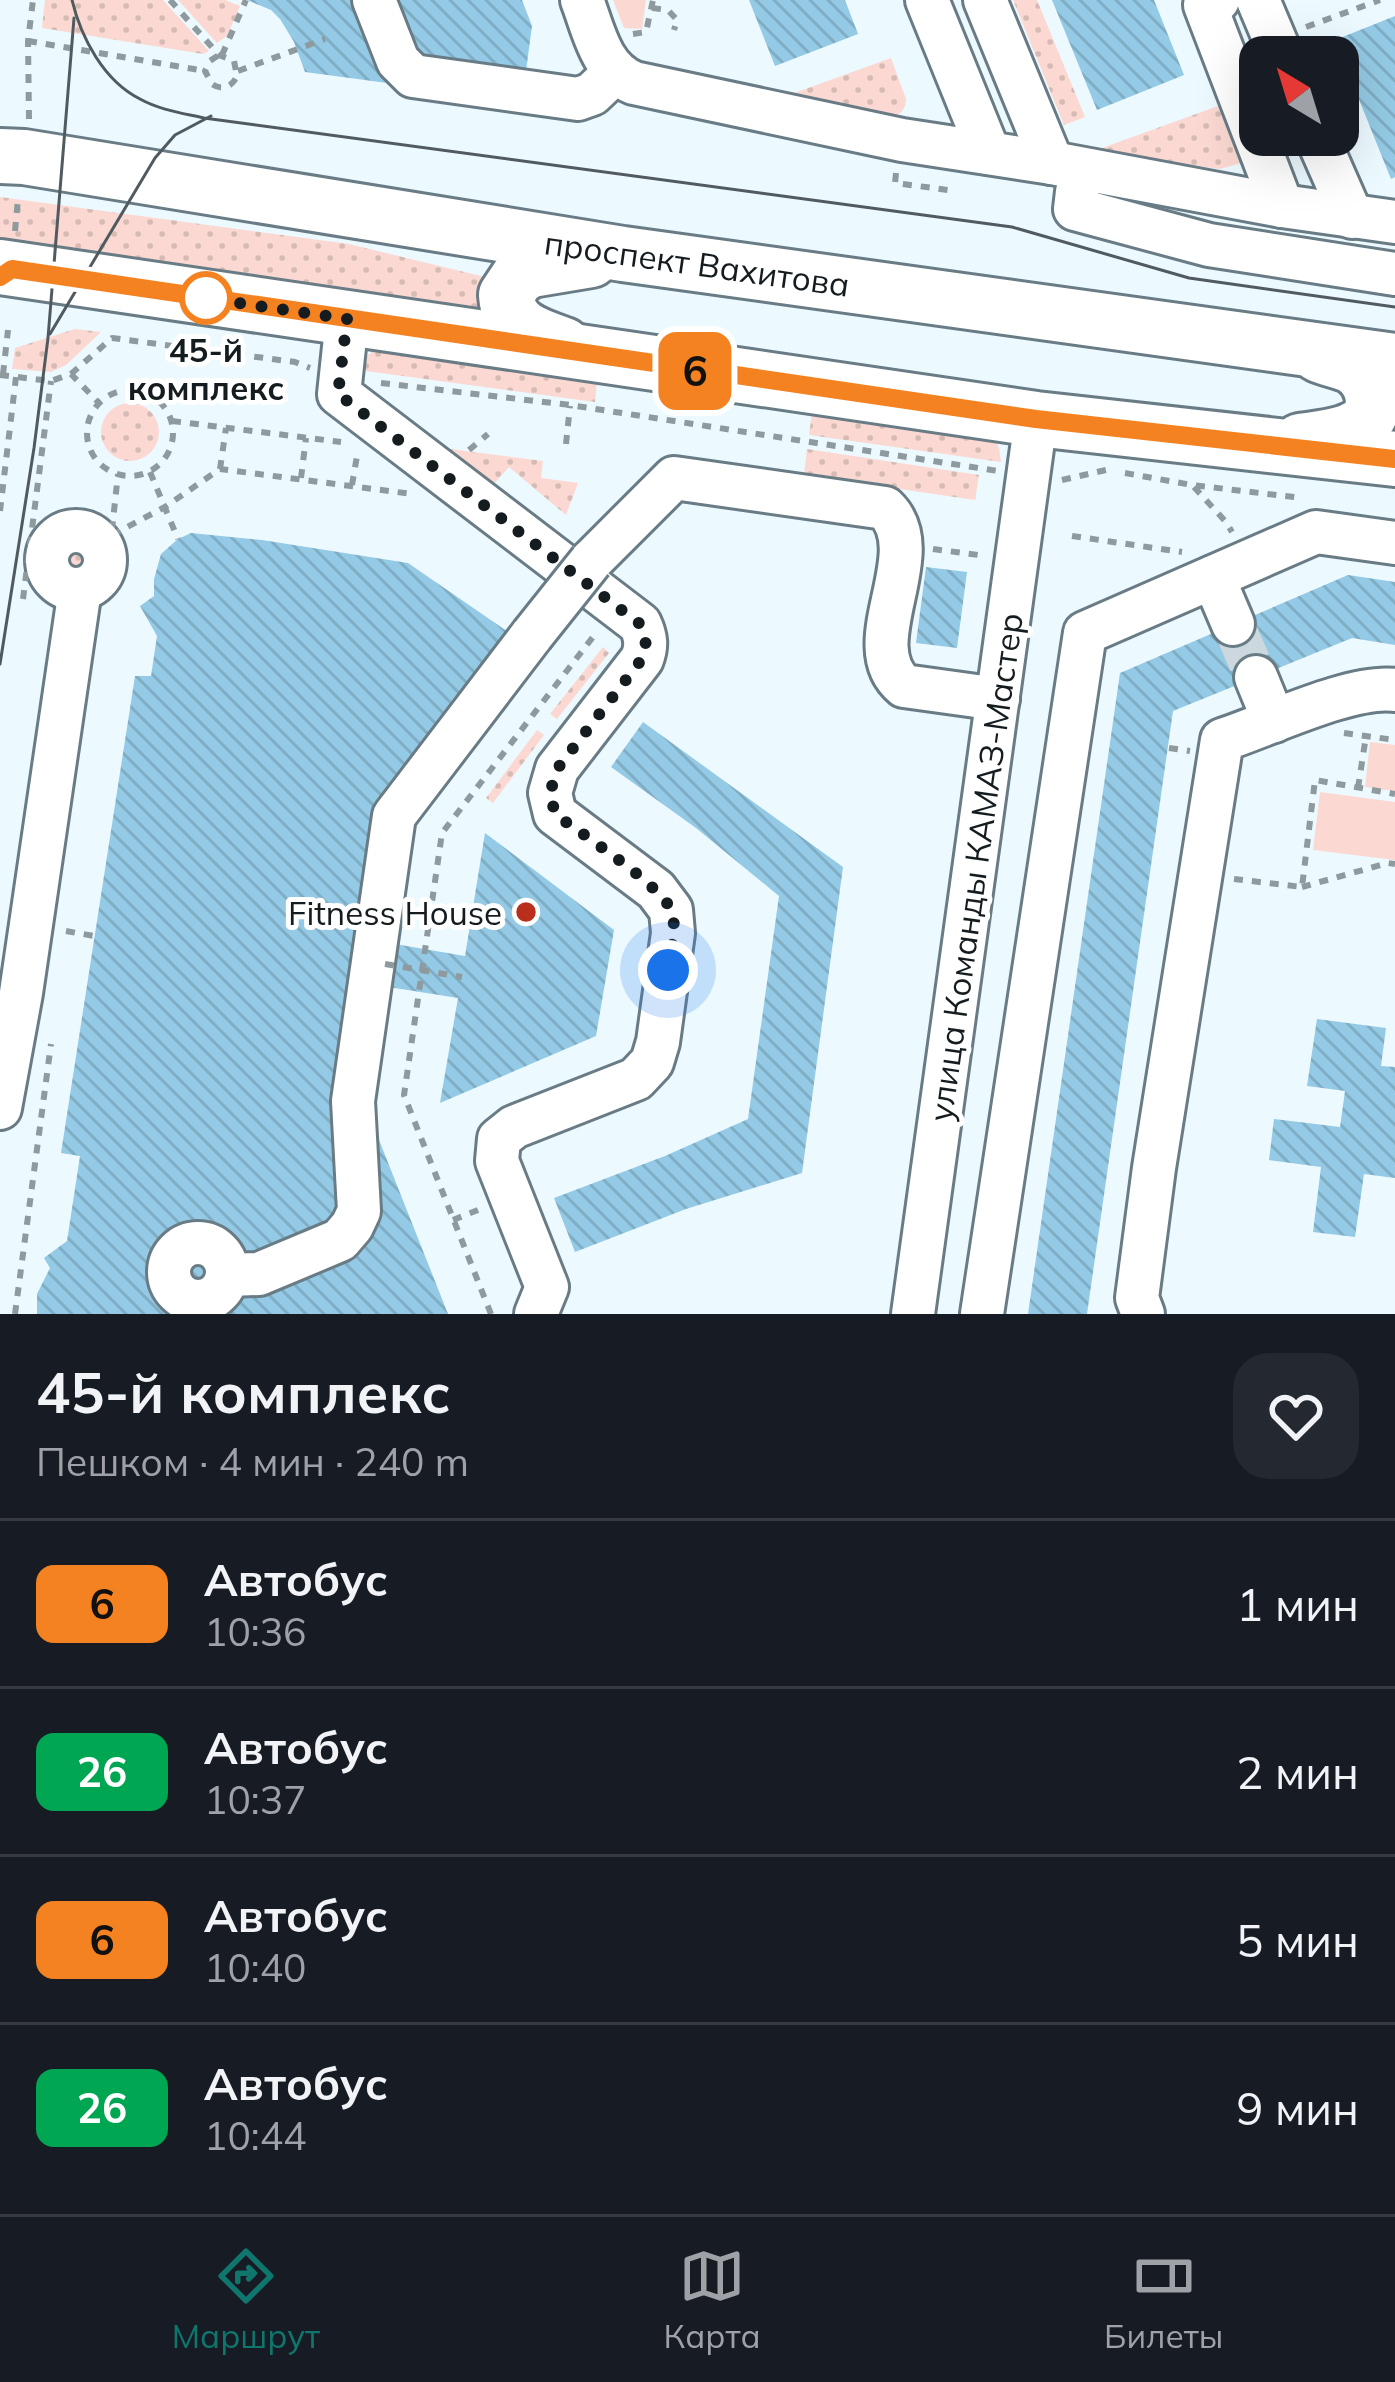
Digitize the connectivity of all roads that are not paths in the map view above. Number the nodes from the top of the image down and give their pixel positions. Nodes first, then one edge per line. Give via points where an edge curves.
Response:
1 (374, 0) edge
2 (582, 0) edge
3 (927, 0) edge
4 (985, 0) edge
5 (1218, 0) edge
6 (614, 73) junction
7 (13, 141) edge
8 (988, 153) junction
9 (1325, 156) edge
10 (1065, 177) junction
11 (1282, 206) junction
12 (1352, 217) junction
13 (1395, 222) edge
14 (623, 254) junction
15 (4, 271) edge
16 (1395, 274) edge
17 (347, 319) junction
18 (1292, 346) junction
19 (599, 357) junction
20 (1395, 362) edge
21 (1036, 419) junction
22 (1268, 445) junction
23 (1395, 459) edge
24 (1395, 543) edge
25 (1213, 577) junction
26 (80, 589) dead end
27 (1233, 624) tunnel mouth
28 (1256, 677) tunnel mouth
29 (1395, 690) edge
30 (998, 699) junction
31 (1274, 721) junction
32 (10, 991) edge
33 (0, 1108) edge
34 (227, 1275) dead end
35 (536, 1314) edge
36 (913, 1314) edge
37 (982, 1314) edge
38 (1143, 1314) edge

1 - 6 street via 398,62 413,76 578,99
2 - 6 street
3 - 8 street
4 - 10 street
5 - 11 street via 1204,5
6 - 8 street
7 - 14 main road, проспект Вахитова
8 - 10 street
9 - 12 street
10 - 11 street
10 - 16 street via 1075,208 1209,245
11 - 12 street
12 - 13 street
14 - 18 main road, проспект Вахитова
14 - 19 main road via 531,269 506,295 520,325
15 - 17 main road
17 - 19 main road
17 - 35 street via 338,394 400,432 645,633 642,659 557,769 550,793 555,814 671,910 658,1042 636,1079 499,1139 497,1161 547,1287
18 - 20 main road, проспект Вахитова
18 - 22 main road via 1356,369 1374,406 1364,424 1341,435
19 - 21 main road
21 - 22 main road
21 - 30 street, улица Команды КАМАЗ-Мастер
22 - 23 main road
24 - 25 street via 1316,532
25 - 27 street
25 - 37 street via 1085,633
26 - 32 street
28 - 31 street
29 - 31 street
30 - 34 street, bridge via 904,686 890,670 902,541 885,508 674,478 591,561 394,816 353,1101 359,1210 352,1226 340,1240 259,1274
30 - 36 street, улица Команды КАМАЗ-Мастер
31 - 38 street via 1222,740 1154,1168 1137,1298
32 - 33 street

